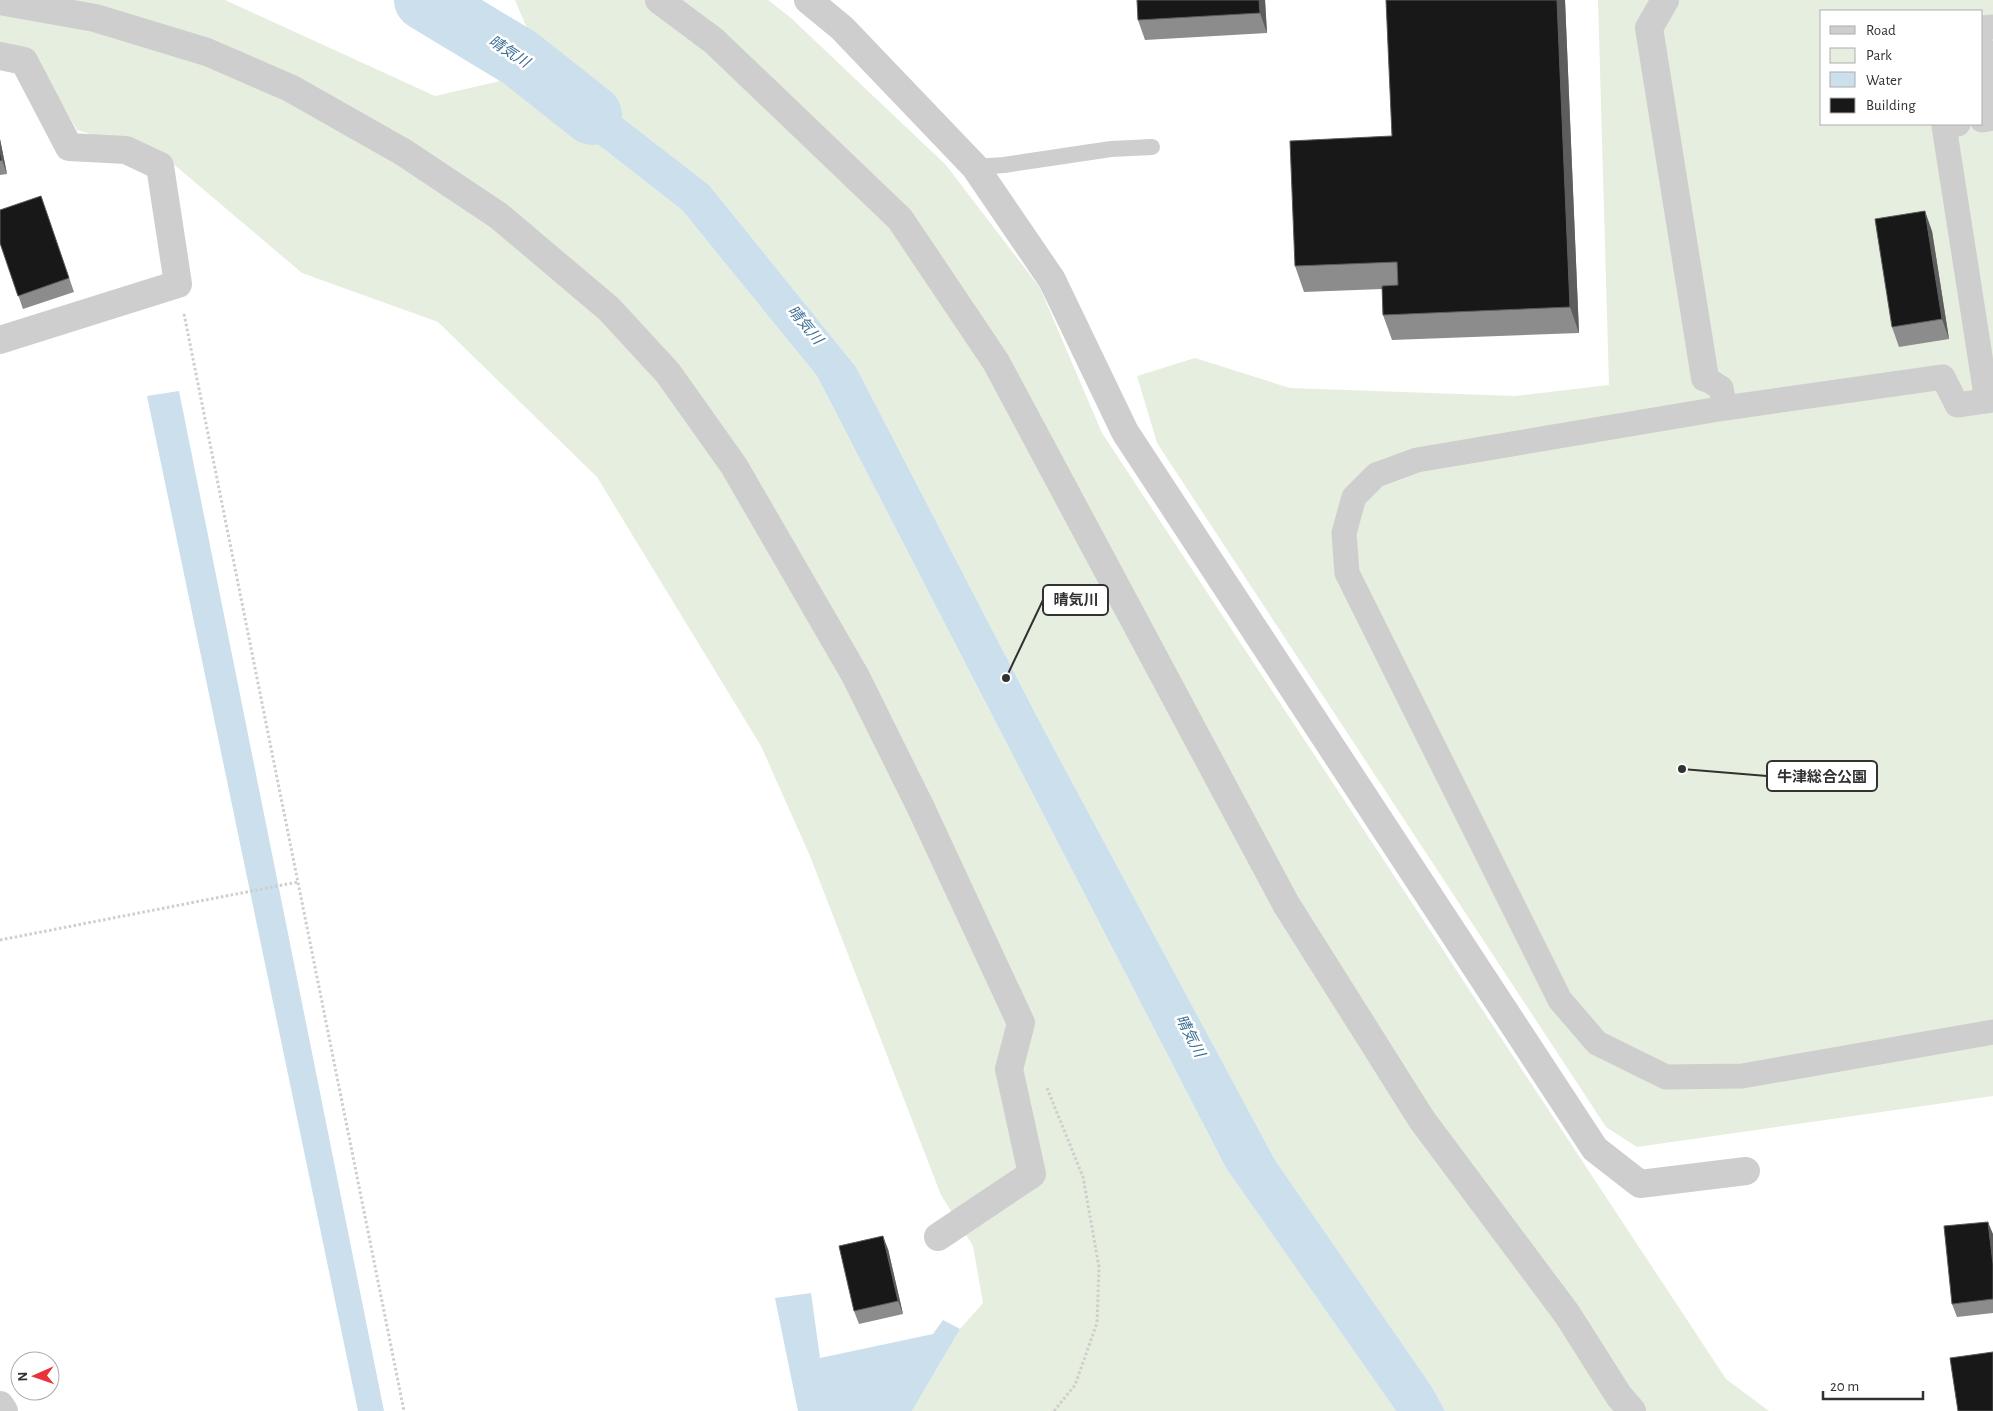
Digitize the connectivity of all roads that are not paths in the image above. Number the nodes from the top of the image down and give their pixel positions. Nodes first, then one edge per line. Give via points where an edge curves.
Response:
1 (659, 0) edge
2 (808, 0) edge
3 (1665, 0) edge
4 (0, 1) edge
5 (1983, 53) edge
6 (0, 56) edge
7 (1983, 120) edge
8 (1951, 125) edge
9 (1152, 147) dead end
10 (975, 167) junction
11 (0, 340) edge
12 (1705, 378) joint
13 (1990, 400) edge
14 (1726, 408) junction
15 (1993, 1032) edge
16 (1746, 1171) dead end
17 (938, 1237) dead end
18 (0, 1405) edge
19 (4, 1411) edge
20 (1632, 1411) edge

1 - 20 street via 714,41 900,219 996,362 1286,904 1422,1120 1568,1314 1619,1396
2 - 10 street via 842,28
3 - 12 street via 1649,28
4 - 17 street via 95,18 207,52 290,88 403,152 499,216 609,309 668,373 734,466 855,675 1021,1023 1009,1069 1032,1174
5 - 7 street via 1993,118
6 - 11 street via 24,61 69,146 126,150 160,166 178,284
8 - 13 street via 1944,126
9 - 10 lane via 1111,149 1004,166
10 - 16 street via 1052,280 1125,432 1595,1150 1640,1184
12 - 14 street via 1722,388
13 - 14 street via 1957,405 1943,377
14 - 15 street via 1416,460 1376,475 1354,497 1344,533 1347,573 1560,1000 1597,1042 1666,1077 1742,1076
18 - 19 street

